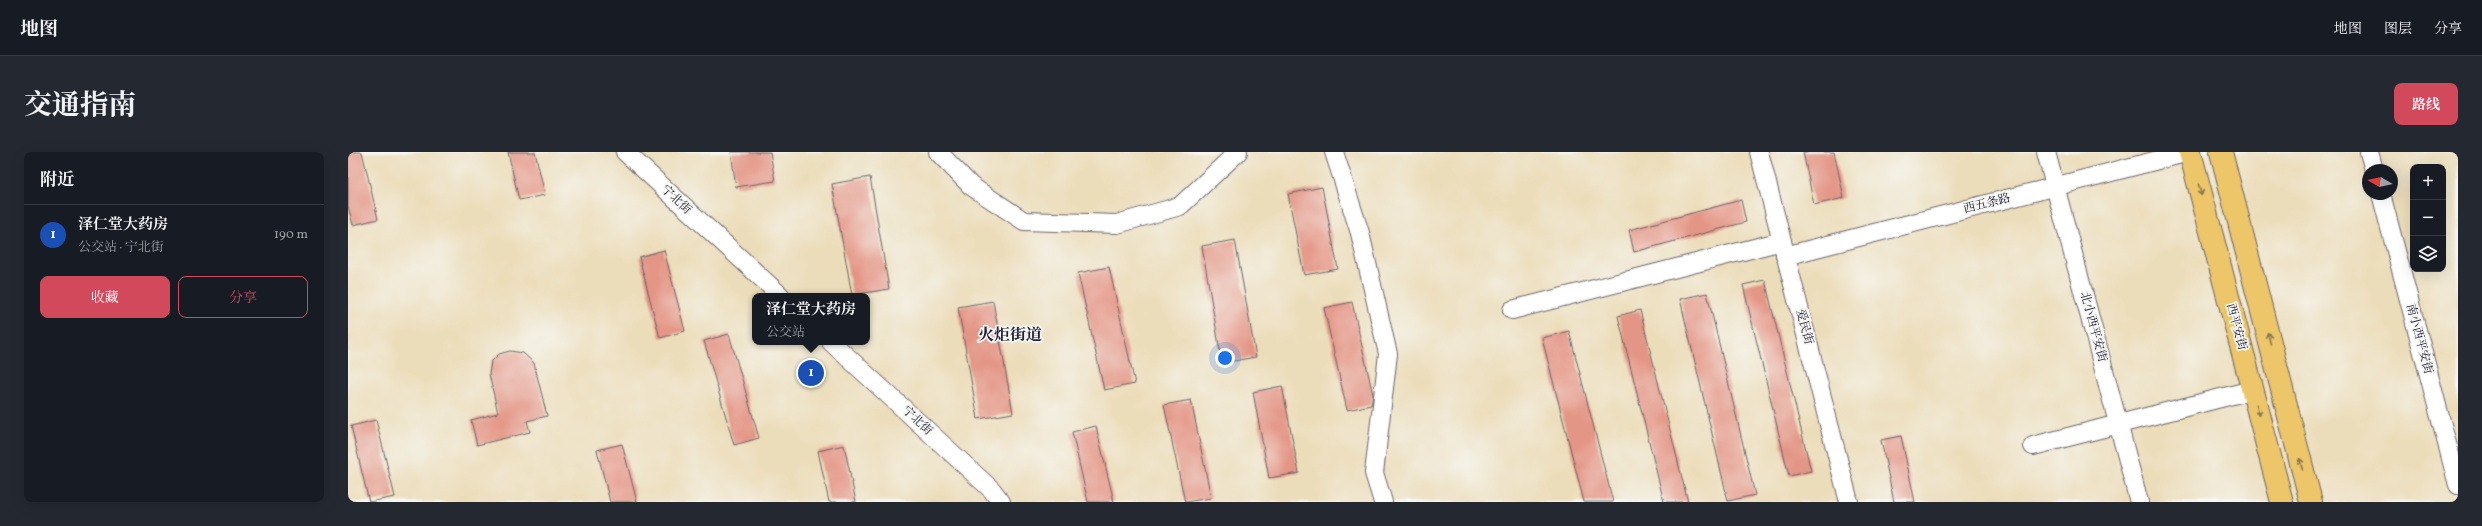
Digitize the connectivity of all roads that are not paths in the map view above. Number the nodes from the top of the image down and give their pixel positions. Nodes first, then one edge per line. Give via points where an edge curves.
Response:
1 (625, 152) edge
2 (938, 152) edge
3 (1238, 152) edge
4 (1334, 152) edge
5 (1759, 152) edge
6 (2046, 152) edge
7 (2190, 152) edge
8 (2220, 152) edge
9 (2369, 152) edge
10 (2372, 164) edge
11 (2055, 186) junction
12 (2382, 200) edge
13 (1783, 248) junction
14 (778, 293) edge
15 (1512, 310) dead end
16 (834, 345) edge
17 (2252, 390) junction
18 (2118, 424) junction
19 (2033, 446) dead end
20 (2458, 485) edge
21 (1001, 502) edge
22 (1383, 502) edge
23 (1849, 502) edge
24 (2139, 502) edge
25 (2282, 502) edge
26 (2311, 502) edge

1 - 14 street, 宁北街
2 - 3 street via 971,186 1024,221 1117,224 1180,206
4 - 22 street via 1360,233 1388,354 1374,473
5 - 13 street, 爱民街
6 - 11 street, 北小西平安街
7 - 11 street, 西五条路
7 -> 17 main road, 西平安街
26 -> 8 main road
9 - 10 street
11 - 13 street, 西五条路
11 - 18 street, 北小西平安街
12 - 20 street, 南小西平安街
13 - 15 street, 西五条路
13 - 23 street, 爱民街
16 - 21 street, 宁北街 via 992,490
17 - 18 street
17 -> 25 main road, 西平安街
18 - 19 street
18 - 24 street, 北小西平安街

